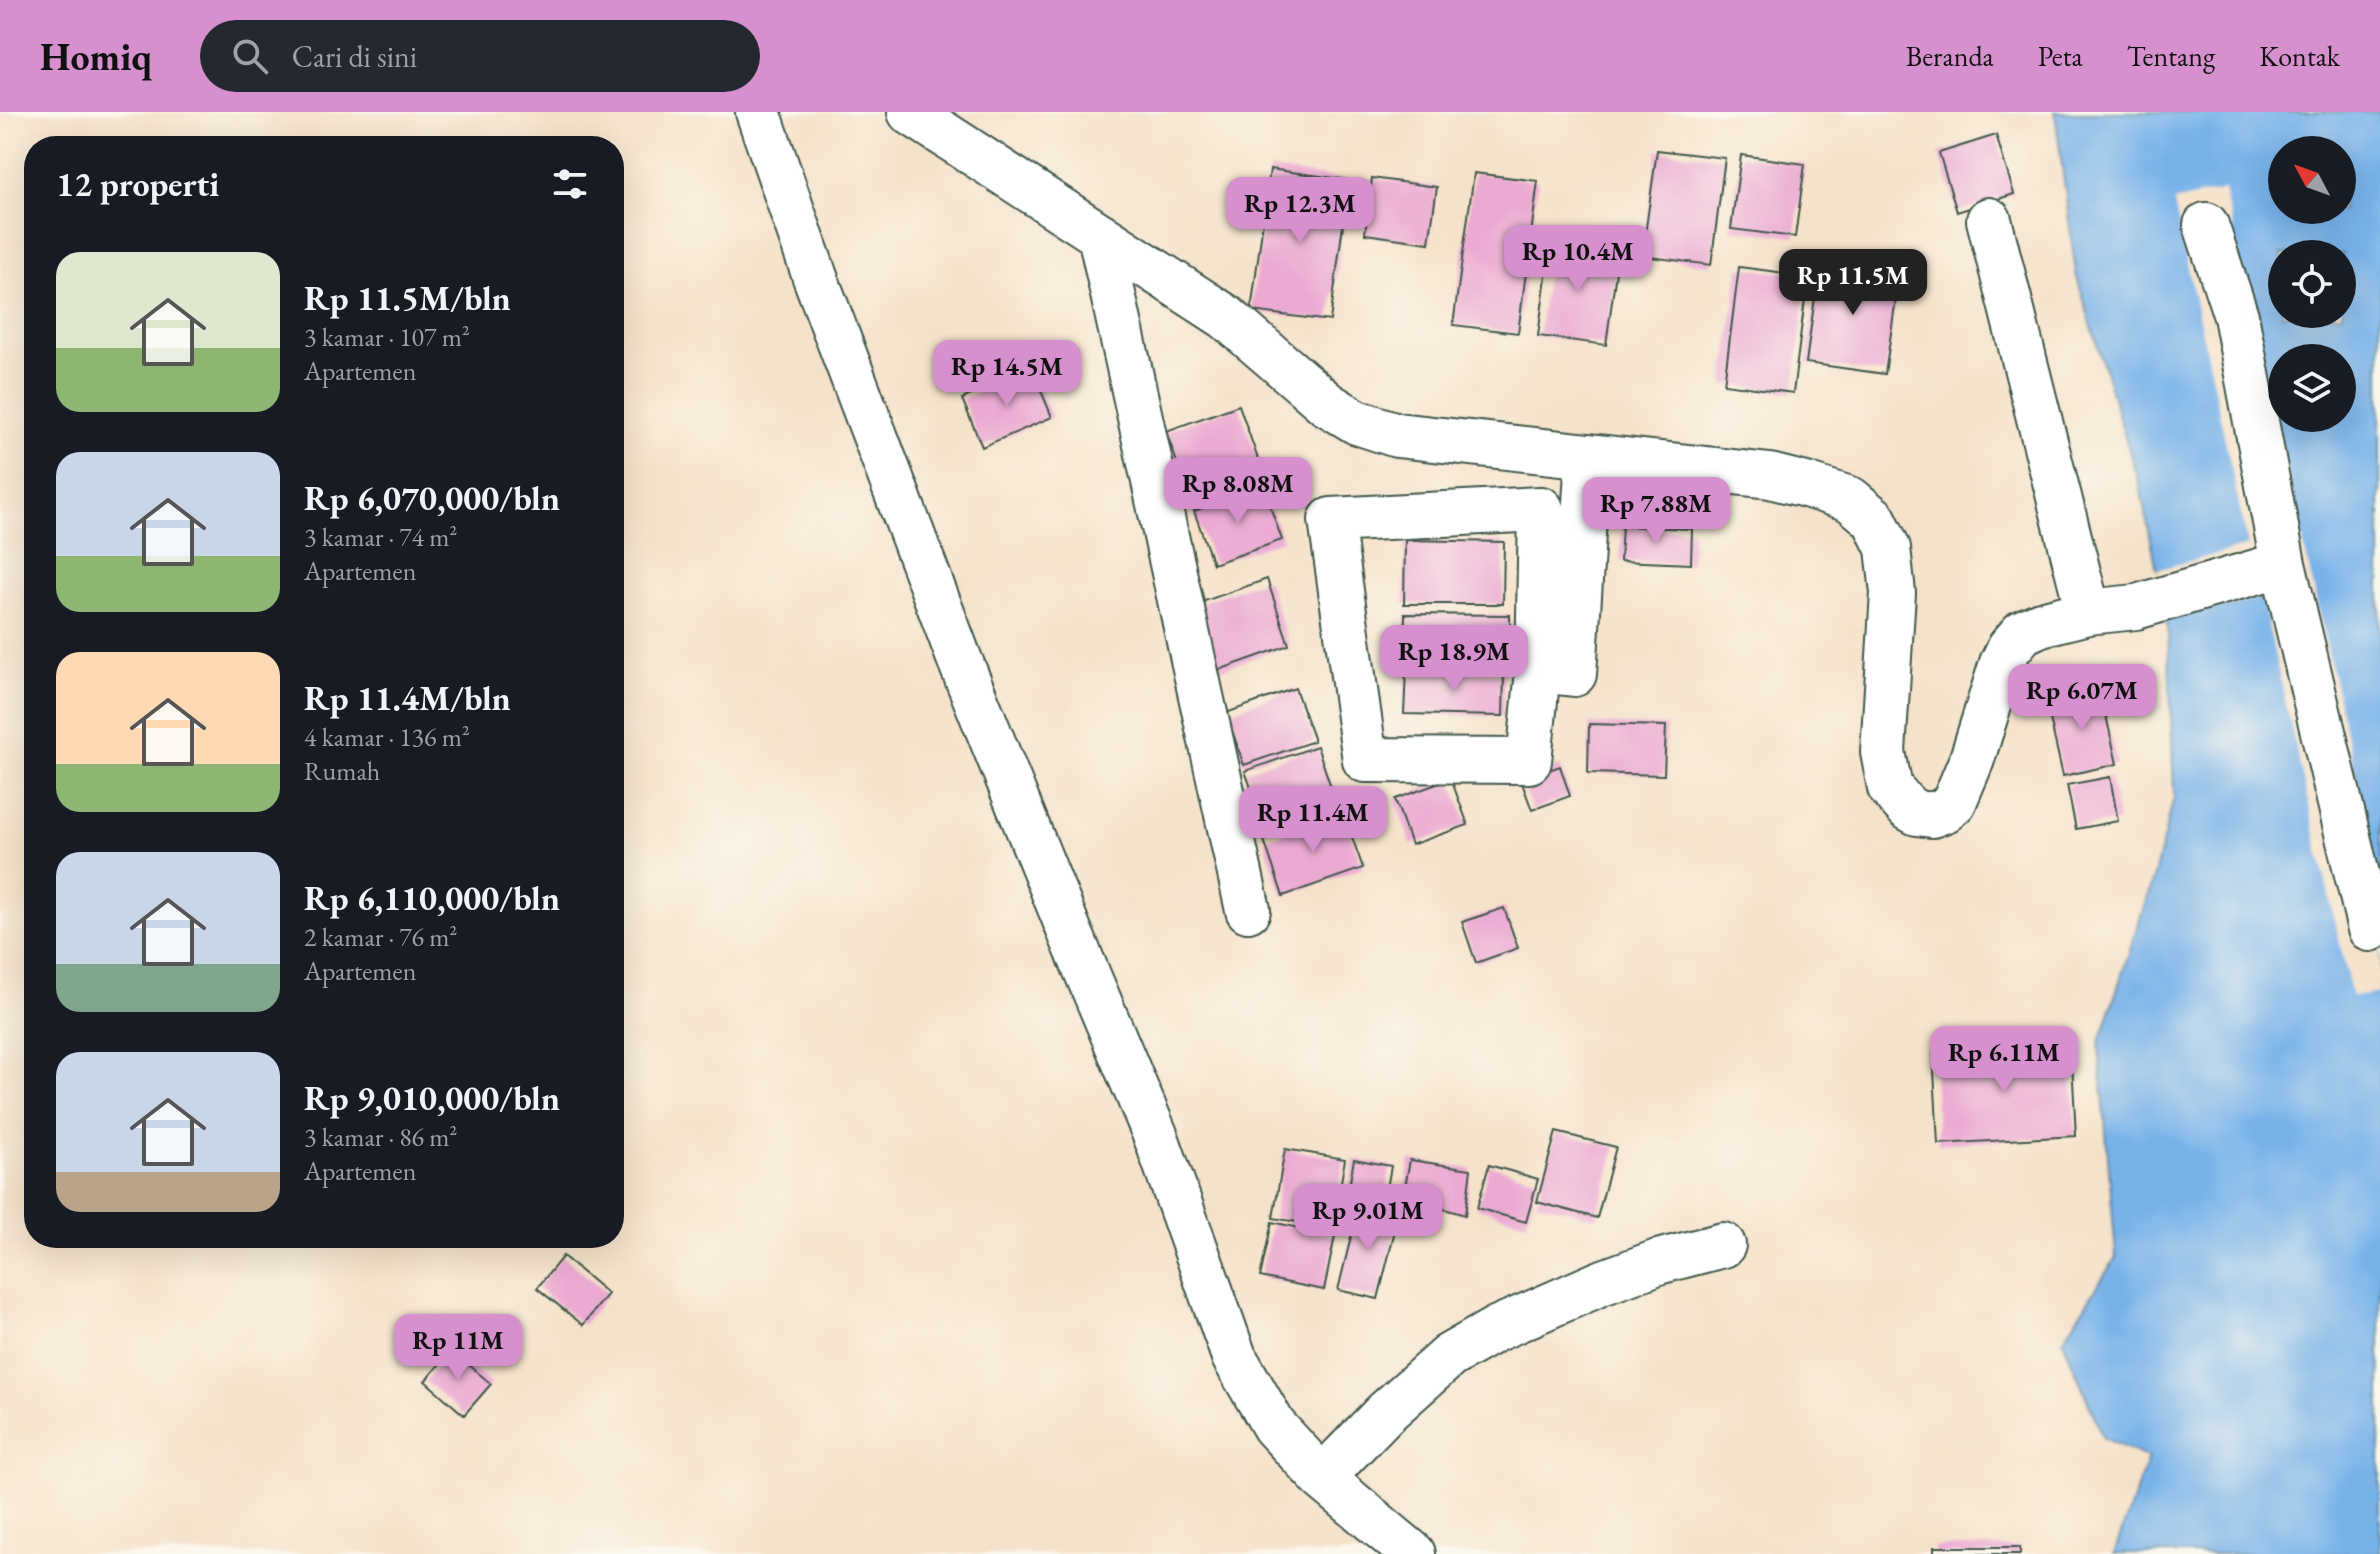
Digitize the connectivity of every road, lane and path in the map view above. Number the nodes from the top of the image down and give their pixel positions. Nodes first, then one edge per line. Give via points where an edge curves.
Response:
1 (758, 112) edge
2 (910, 112) edge
3 (1989, 220) dead end
4 (2206, 225) dead end
5 (1100, 235) junction
6 (1588, 456) junction
7 (2283, 564) junction
8 (2088, 612) junction
9 (1538, 670) junction
10 (1248, 910) dead end
11 (2370, 929) dead end
12 (1723, 1245) dead end
13 (1322, 1478) junction
14 (1413, 1554) edge

1 - 13 street via 959,658 1156,1137 1234,1357 1274,1426
2 - 5 street
3 - 8 street
4 - 7 street via 2236,316
5 - 6 street via 1226,317 1327,404 1357,422 1397,435
5 - 10 street
6 - 8 street via 1770,476 1850,499 1874,519 1888,548 1893,593 1883,752 1890,788 1917,813 1932,815 1954,802 2010,647 2023,632
6 - 9 street via 1574,674
7 - 8 street via 2136,607
7 - 11 street
9 - 9 street via 1541,509 1331,520 1365,760 1529,761
12 - 13 street via 1601,1283 1449,1356
13 - 14 street

